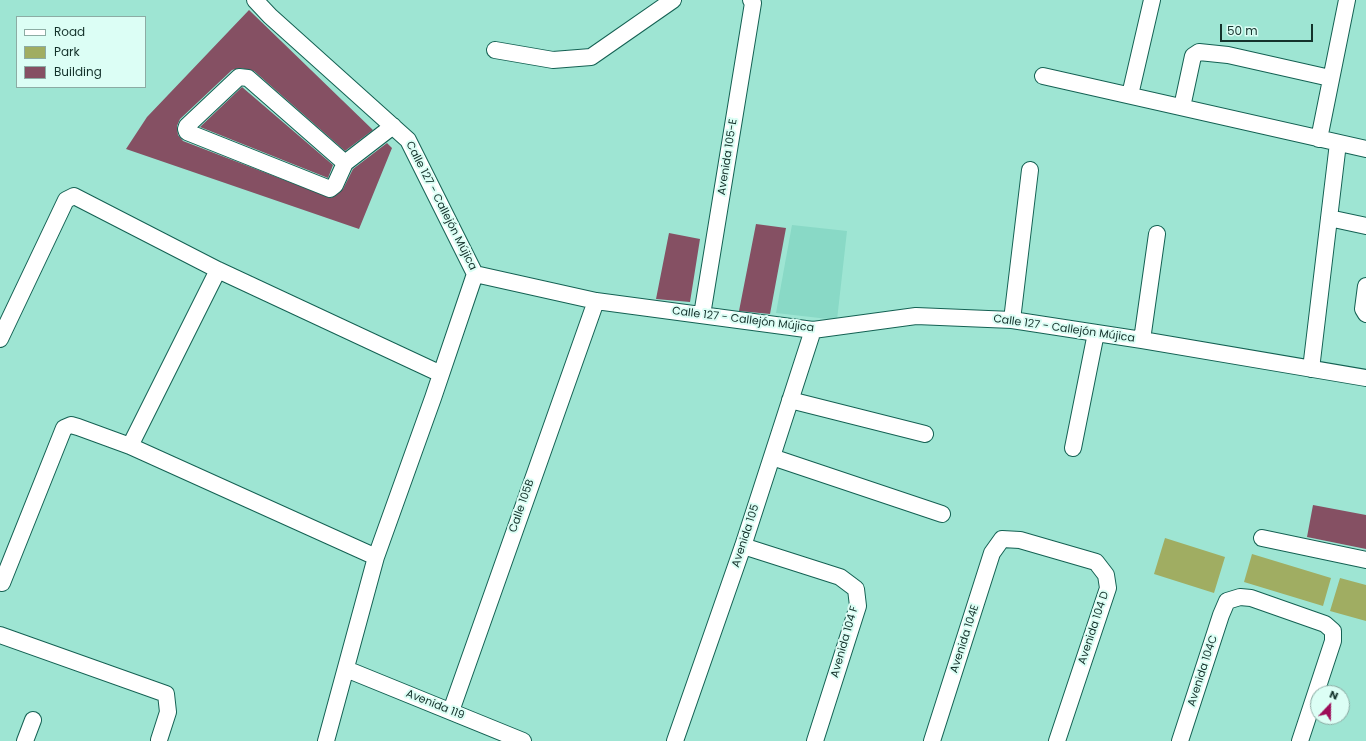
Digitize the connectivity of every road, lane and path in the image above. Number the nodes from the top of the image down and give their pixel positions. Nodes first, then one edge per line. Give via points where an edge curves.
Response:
1 (255, 0) edge
2 (673, 0) edge
3 (751, 0) edge
4 (1152, 0) edge
5 (1347, 0) edge
6 (495, 50) dead end
7 (1043, 76) dead end
8 (1330, 78) junction
9 (1130, 96) junction
10 (1182, 108) junction
11 (393, 126) junction
12 (1319, 139) junction
13 (1338, 143) junction
14 (1366, 149) edge
15 (344, 163) junction
16 (1030, 170) dead end
17 (1329, 218) junction
18 (1366, 226) edge
19 (1157, 234) dead end
20 (218, 270) junction
21 (475, 274) junction
22 (1366, 286) edge
23 (596, 301) junction
24 (1366, 314) edge
25 (702, 315) junction
26 (1012, 320) junction
27 (813, 330) junction
28 (1096, 333) junction
29 (0, 339) edge
30 (1142, 340) junction
31 (1311, 369) junction
32 (441, 374) junction
33 (1366, 378) edge
34 (790, 400) junction
35 (925, 434) dead end
36 (130, 446) junction
37 (1073, 448) dead end
38 (772, 457) junction
39 (942, 514) dead end
40 (1262, 538) dead end
41 (1002, 539) joint
42 (743, 546) junction
43 (376, 557) junction
44 (1366, 560) edge
45 (2, 583) dead end
46 (0, 635) edge
47 (346, 669) junction
48 (451, 711) junction
49 (33, 720) dead end
50 (159, 740) dead end
51 (25, 741) edge
52 (326, 741) edge
53 (523, 741) edge
54 (675, 741) edge
55 (815, 741) edge
56 (932, 741) edge
57 (1057, 741) edge
58 (1180, 741) edge
59 (1300, 741) edge

1 - 11 street, Calle 127 - Callejón Mújica
2 - 6 street via 591,57 553,60
3 - 25 street, Avenida 105-E via 752,11
4 - 9 street
5 - 8 street
7 - 9 street
8 - 10 street via 1228,55 1199,52 1193,56
8 - 12 street
9 - 10 street
10 - 12 street
11 - 15 street
11 - 21 street, Calle 127 - Callejón Mújica via 408,140
12 - 13 street
13 - 14 street
13 - 17 street
15 - 15 street via 335,185 330,189 187,132 186,129 243,76
16 - 26 street
17 - 18 street
17 - 31 street
19 - 30 street
20 - 29 street via 74,196 66,200
20 - 32 street
20 - 36 street
21 - 23 street, Calle 127 - Callejón Mújica
21 - 32 street
22 - 24 street via 1363,309
23 - 25 street, Calle 127 - Callejón Mújica
23 - 48 street, Calle 105B
25 - 27 street, Calle 127 - Callejón Mújica
26 - 27 street, Calle 127 - Callejón Mújica via 916,316
26 - 28 street, Calle 127 - Callejón Mújica
27 - 34 street, Avenida 105
28 - 30 street, Calle 127 - Callejón Mújica
28 - 37 street
30 - 31 street, Calle 127 - Callejón Mújica
31 - 33 street, Calle 127 - Callejón Mújica
32 - 43 street
34 - 35 street
34 - 38 street, Avenida 105
36 - 43 street
36 - 45 street via 78,426 64,428
38 - 39 street
38 - 42 street, Avenida 105
40 - 44 street
41 - 56 street, Avenida 104E via 992,553
41 - 57 street, Avenida 104 D via 1020,540 1096,562 1106,575 1108,588
42 - 54 street, Avenida 105
42 - 55 street, Avenida 104 F via 840,578 856,589 858,606
43 - 47 street
46 - 50 street via 166,694 168,712
47 - 48 street, Avenida 119
47 - 52 street
48 - 53 street, Avenida 119
49 - 51 street
58 - 59 street, Avenida 104C via 1221,615 1227,601 1240,597 1251,598 1325,624 1332,631 1333,641

